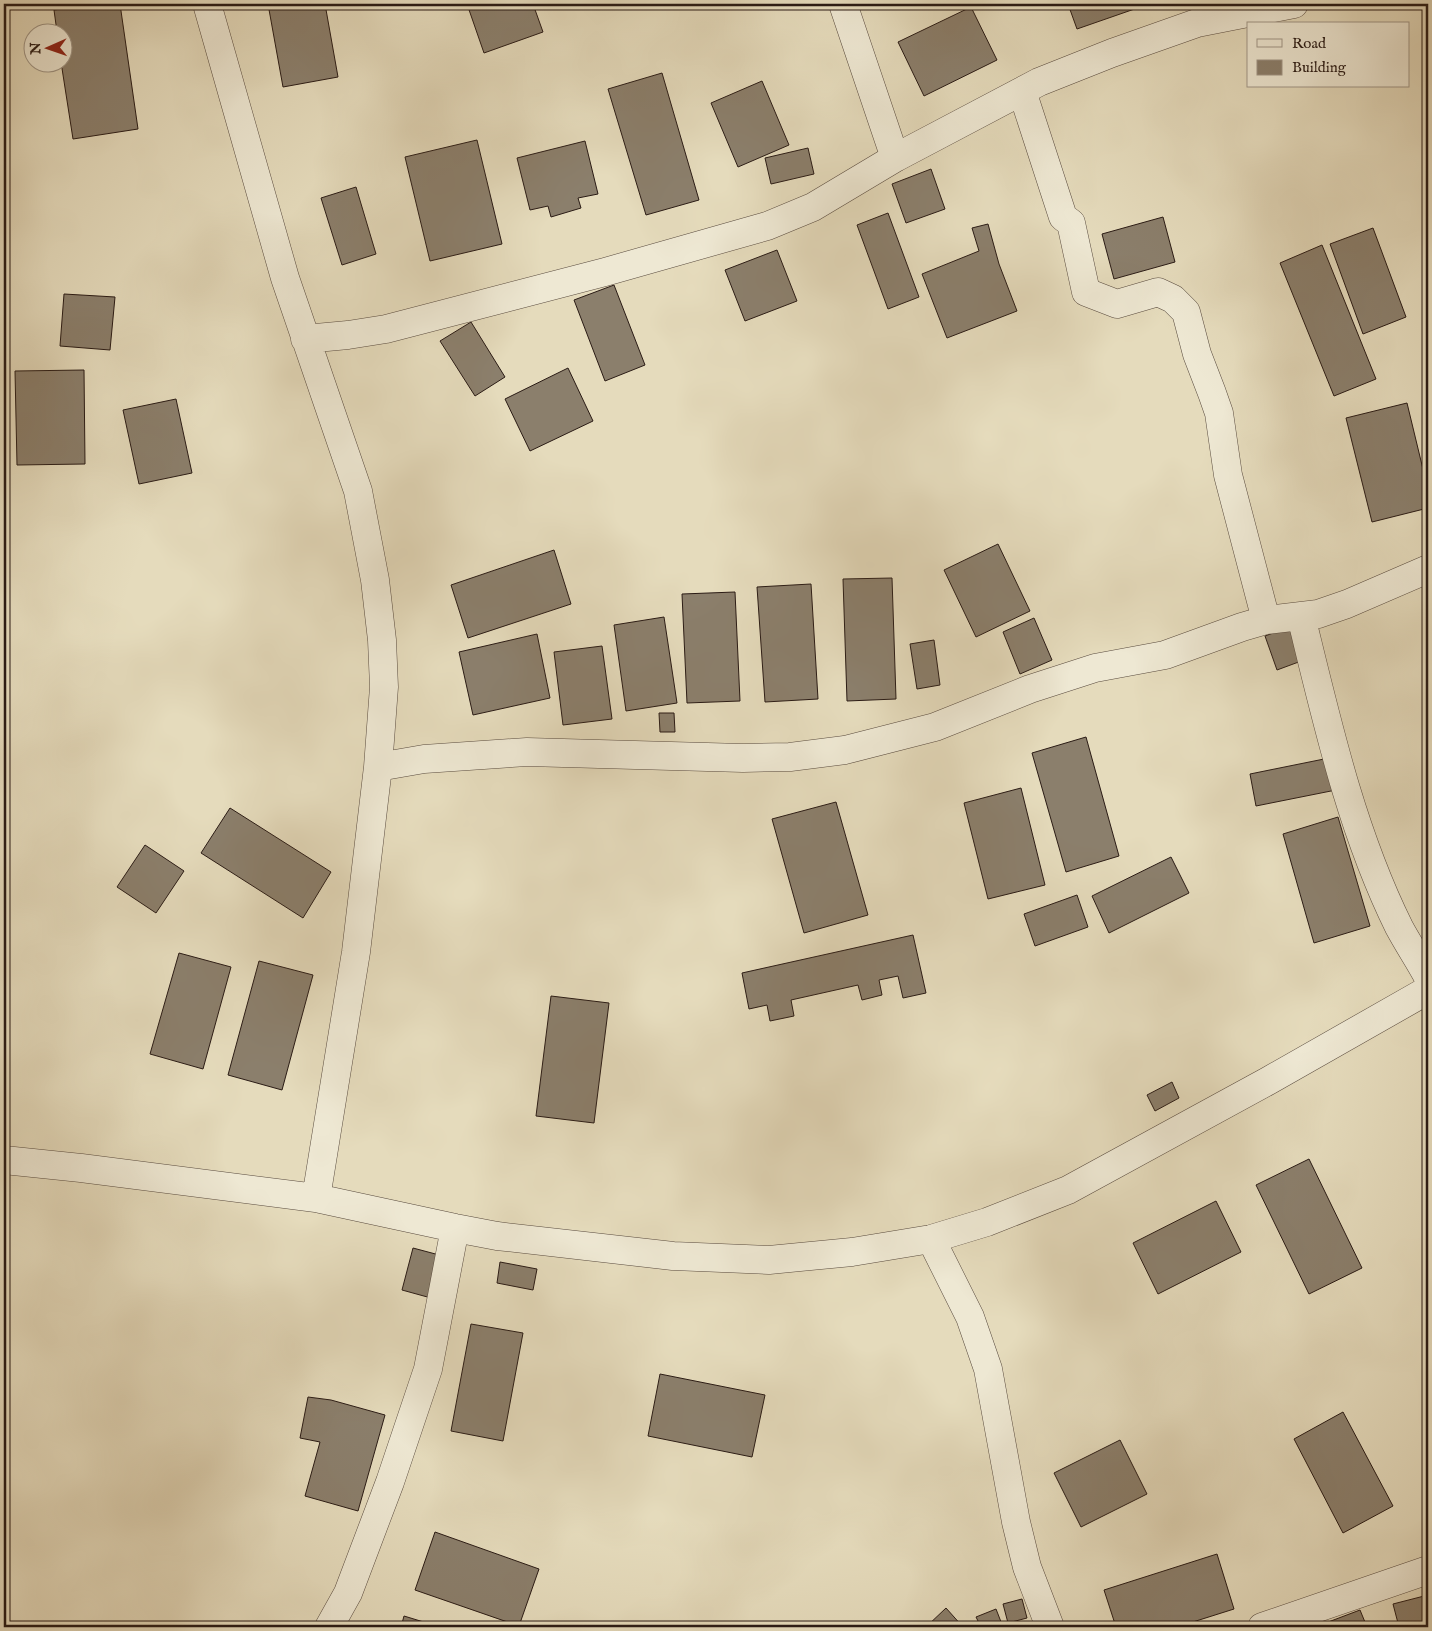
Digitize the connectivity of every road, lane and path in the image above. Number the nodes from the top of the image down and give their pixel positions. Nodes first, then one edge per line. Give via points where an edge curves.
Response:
1 (207, 4) edge
2 (843, 4) edge
3 (1294, 4) edge
4 (1022, 91) junction
5 (895, 158) junction
6 (305, 339) junction
7 (1428, 569) edge
8 (1301, 616) junction
9 (1266, 620) junction
10 (378, 767) junction
11 (1428, 976) edge
12 (1428, 990) edge
13 (4, 1160) edge
14 (316, 1198) junction
15 (455, 1228) junction
16 (931, 1239) junction
17 (1428, 1570) edge
18 (329, 1627) edge
19 (1050, 1627) edge
20 (1262, 1627) edge

1 - 6 street via 284,278
2 - 5 street
3 - 4 street via 1197,23 1112,52
4 - 5 street
4 - 9 street via 1063,217 1072,224 1086,292 1117,304 1158,292 1173,299 1186,312 1218,413 1228,474
5 - 6 street via 812,207 767,226 386,329
6 - 10 street via 358,491 375,580 384,687
7 - 8 street via 1347,604
8 - 9 street
8 - 11 street via 1340,768 1364,844 1400,928
9 - 10 street via 1165,655 1095,668 935,726 845,750 790,757 743,758 527,752 424,759
10 - 14 street via 356,952
12 - 16 street via 1068,1190 987,1222
13 - 14 street
14 - 15 street
15 - 16 street via 497,1236 673,1256 769,1260 852,1252
15 - 18 street via 428,1370 348,1593
16 - 19 street via 970,1317 988,1368 1016,1522 1025,1558
17 - 20 street

